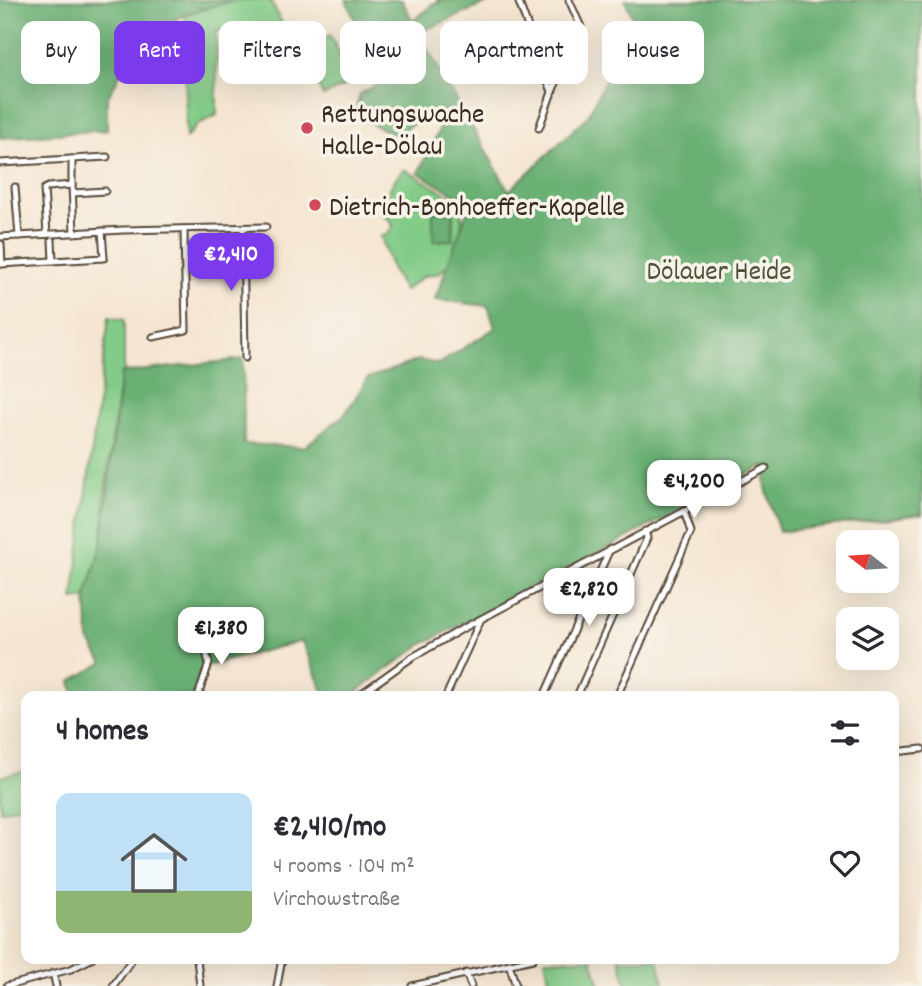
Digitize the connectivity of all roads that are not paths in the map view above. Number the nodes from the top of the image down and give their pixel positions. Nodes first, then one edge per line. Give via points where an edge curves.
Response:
1 (518, 0) edge
2 (569, 0) edge
3 (552, 92) junction
4 (539, 128) dead end
5 (107, 157) dead end
6 (72, 159) junction
7 (0, 163) edge
8 (72, 185) junction
9 (15, 187) dead end
10 (105, 191) dead end
11 (73, 193) junction
12 (266, 227) dead end
13 (243, 228) junction
14 (184, 229) junction
15 (103, 231) junction
16 (74, 233) junction
17 (47, 234) junction
18 (19, 236) junction
19 (0, 237) edge
20 (52, 240) dead end
21 (1, 244) edge
22 (53, 261) junction
23 (1, 264) edge
24 (153, 337) dead end
25 (245, 358) dead end
26 (766, 468) dead end
27 (684, 511) junction
28 (645, 531) junction
29 (610, 549) junction
30 (481, 619) junction
31 (202, 638) dead end
32 (200, 691) edge
33 (365, 691) edge
34 (448, 691) edge
35 (546, 691) edge
36 (579, 691) edge
37 (619, 691) edge
38 (922, 749) edge
39 (899, 751) edge
40 (81, 964) edge
41 (128, 964) edge
42 (198, 964) edge
43 (281, 964) edge
44 (509, 964) joint
45 (53, 973) junction
46 (467, 973) junction
47 (422, 985) edge
48 (6, 986) edge
49 (56, 986) edge
50 (113, 986) edge
51 (200, 986) edge
52 (277, 986) edge
53 (412, 986) edge
54 (471, 986) edge
55 (516, 986) edge

1 - 3 street
2 - 3 street via 581,27
3 - 4 street
5 - 6 street
6 - 7 street
6 - 8 street
8 - 11 street
8 - 17 street via 44,189
9 - 18 street
10 - 11 street
11 - 16 street
12 - 13 street
13 - 14 street
13 - 25 street
14 - 15 street
14 - 24 street via 186,330
15 - 16 street
15 - 22 street via 104,258
16 - 17 street
17 - 18 street
18 - 19 street
20 - 22 street
21 - 23 street
22 - 23 street
26 - 27 street
27 - 28 street
27 - 37 street via 691,532
28 - 29 street
28 - 36 street via 647,538
29 - 30 street
29 - 35 street
30 - 33 street via 411,657
30 - 34 street
31 - 32 street via 209,663
38 - 39 street
40 - 45 street
41 - 50 street
42 - 51 street
43 - 52 street
44 - 46 street
44 - 55 street
45 - 48 street
45 - 49 street
46 - 47 street
46 - 54 street
47 - 53 street

